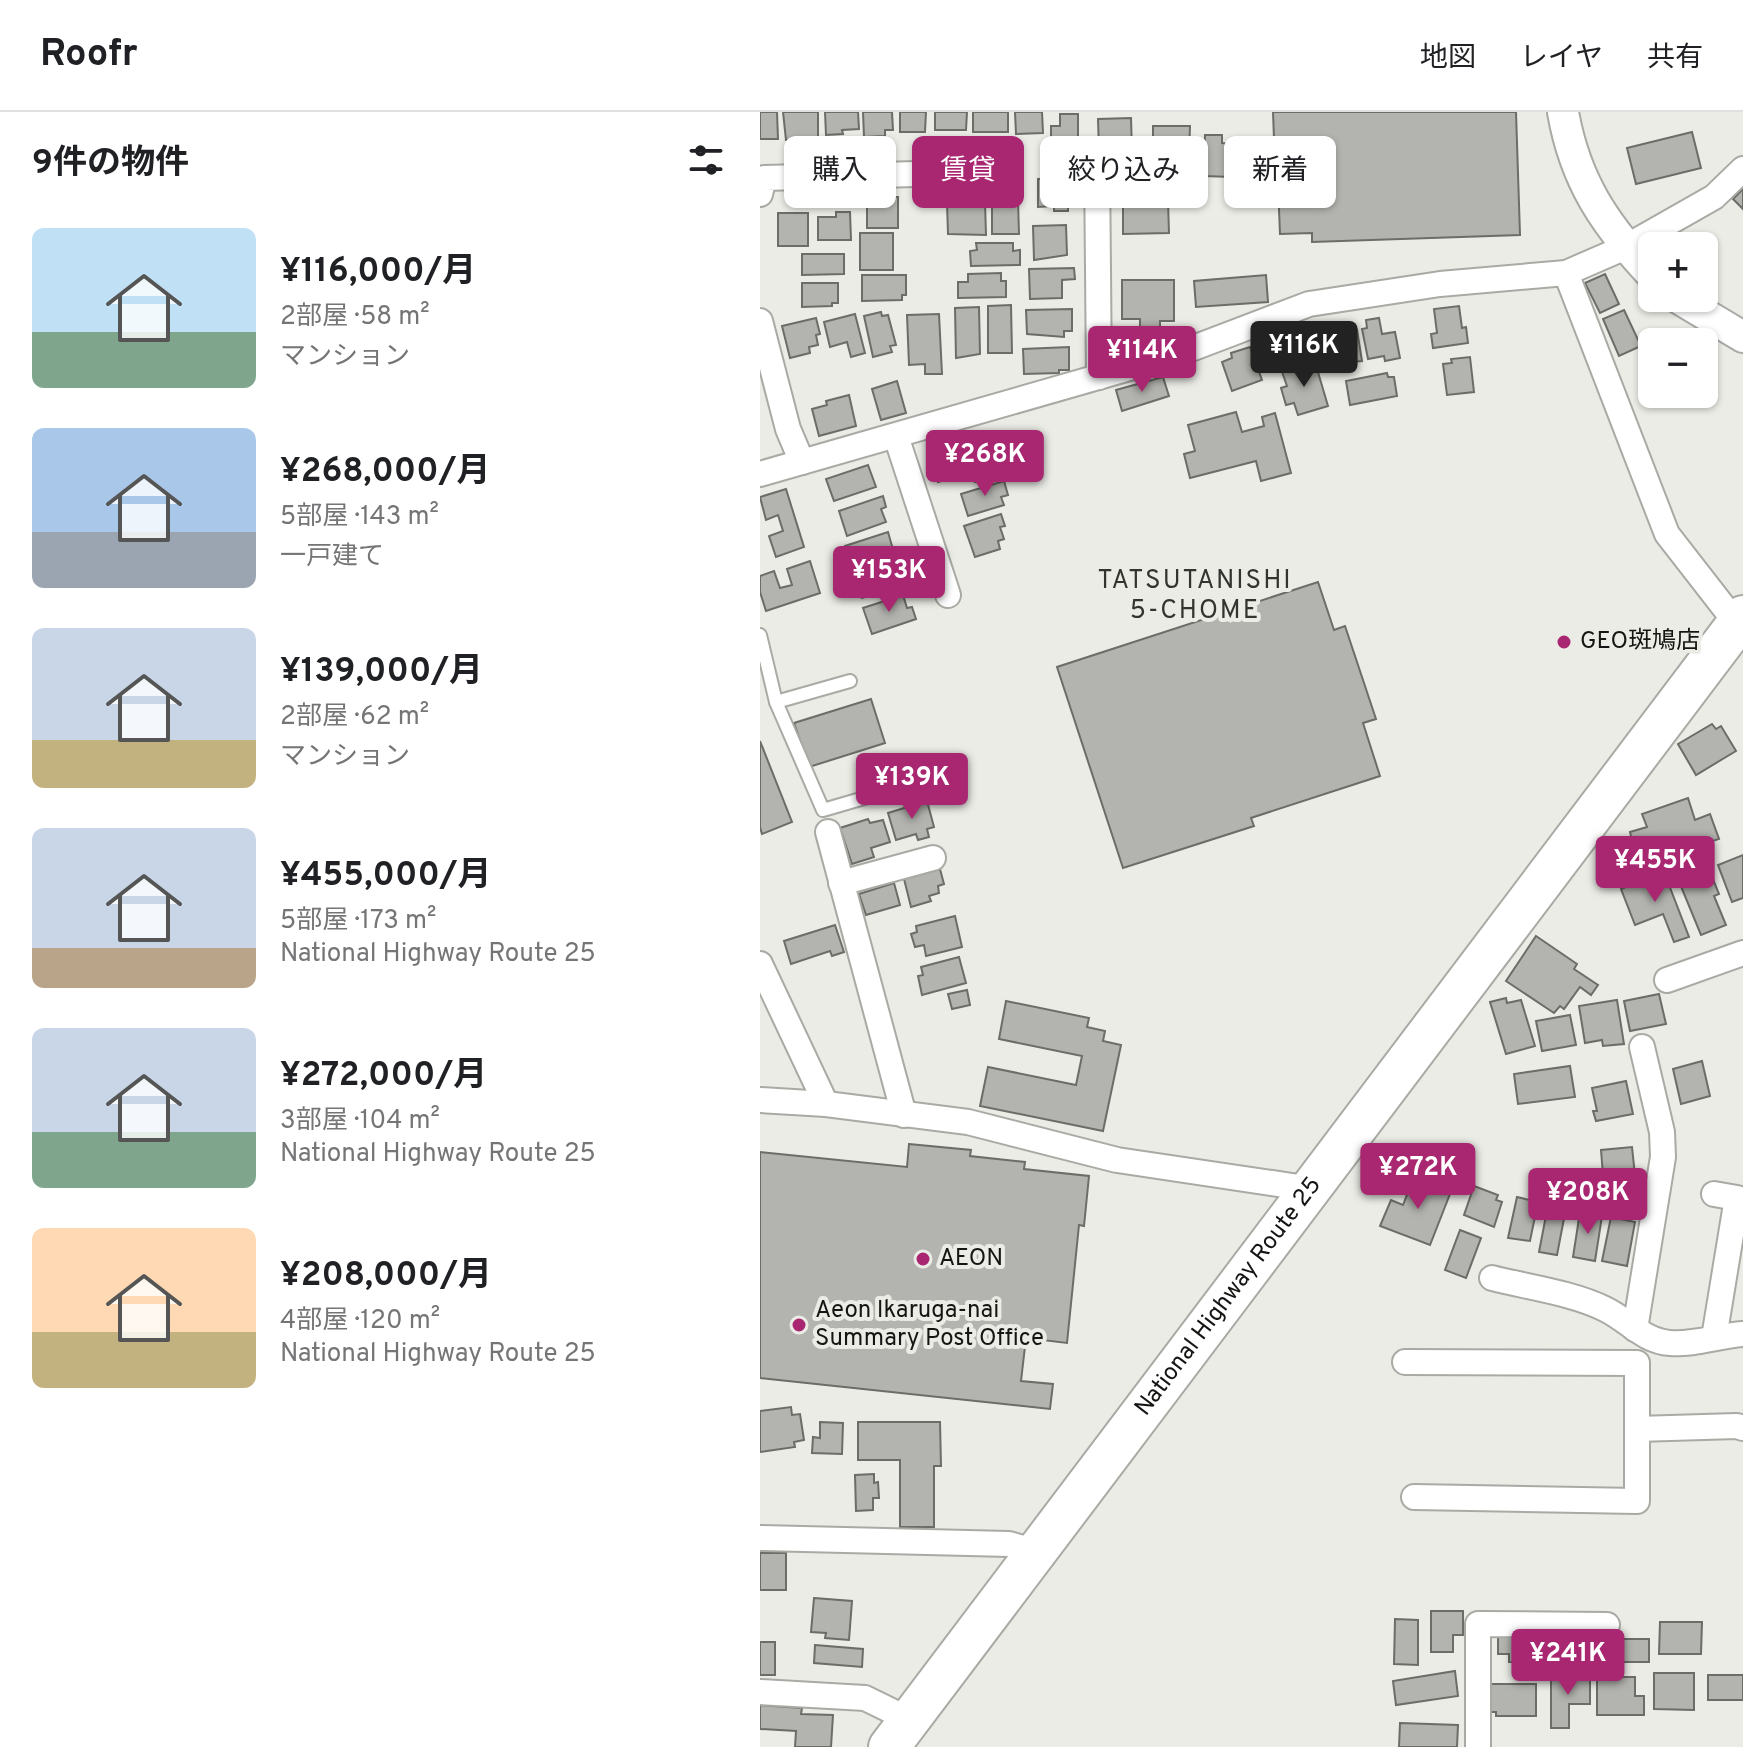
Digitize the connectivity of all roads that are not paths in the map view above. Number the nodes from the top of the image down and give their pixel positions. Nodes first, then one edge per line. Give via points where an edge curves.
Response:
1 (1563, 112) edge
2 (1743, 169) edge
3 (912, 174) edge
4 (760, 194) edge
5 (1097, 208) edge
6 (1626, 247) junction
7 (1638, 260) edge
8 (1566, 273) junction
9 (1701, 312) edge
10 (760, 321) edge
11 (1743, 337) edge
12 (1099, 377) junction
13 (896, 436) junction
14 (802, 462) junction
15 (760, 474) edge
16 (948, 595) dead end
17 (1740, 620) edge
18 (760, 635) edge
19 (850, 681) dead end
20 (776, 702) junction
21 (916, 783) dead end
22 (828, 832) dead end
23 (933, 858) dead end
24 (841, 883) junction
25 (1743, 953) edge
26 (760, 964) edge
27 (1667, 980) dead end
28 (1642, 1047) dead end
29 (760, 1100) edge
30 (826, 1104) junction
31 (904, 1115) junction
32 (1312, 1189) junction
33 (1714, 1194) dead end
34 (1492, 1278) dead end
35 (1635, 1329) junction
36 (1743, 1334) edge
37 (1714, 1338) junction
38 (1405, 1362) dead end
39 (1743, 1428) edge
40 (1637, 1429) junction
41 (1414, 1497) dead end
42 (760, 1538) edge
43 (1037, 1552) junction
44 (1607, 1625) dead end
45 (760, 1692) edge
46 (900, 1734) edge
47 (1478, 1747) edge

1 - 6 street via 1569,147 1585,185
2 - 6 street via 1714,197
3 - 4 street via 764,178
5 - 12 street
6 - 7 street
6 - 8 street
8 - 12 street via 1440,284 1309,304 1175,355
8 - 17 street via 1667,534
9 - 11 street
10 - 14 street
12 - 13 street
13 - 14 street
13 - 16 street
14 - 15 street
17 - 32 highway, National Highway Route 25
18 - 20 lane
19 - 20 lane
20 - 21 lane via 823,810
22 - 24 street
23 - 24 street
24 - 31 street
25 - 27 street
26 - 30 street
28 - 35 street via 1663,1157
29 - 30 street
30 - 31 street
31 - 32 street via 968,1122 1117,1160
32 - 43 highway, National Highway Route 25
33 - 37 street via 1737,1198
34 - 35 street via 1605,1309
35 - 37 street via 1667,1343
36 - 37 street
38 - 40 street via 1637,1363
39 - 40 street
40 - 41 street via 1637,1501
42 - 43 street via 1009,1544
43 - 46 highway, National Highway Route 25
44 - 47 street via 1478,1624
45 - 46 street via 865,1698

